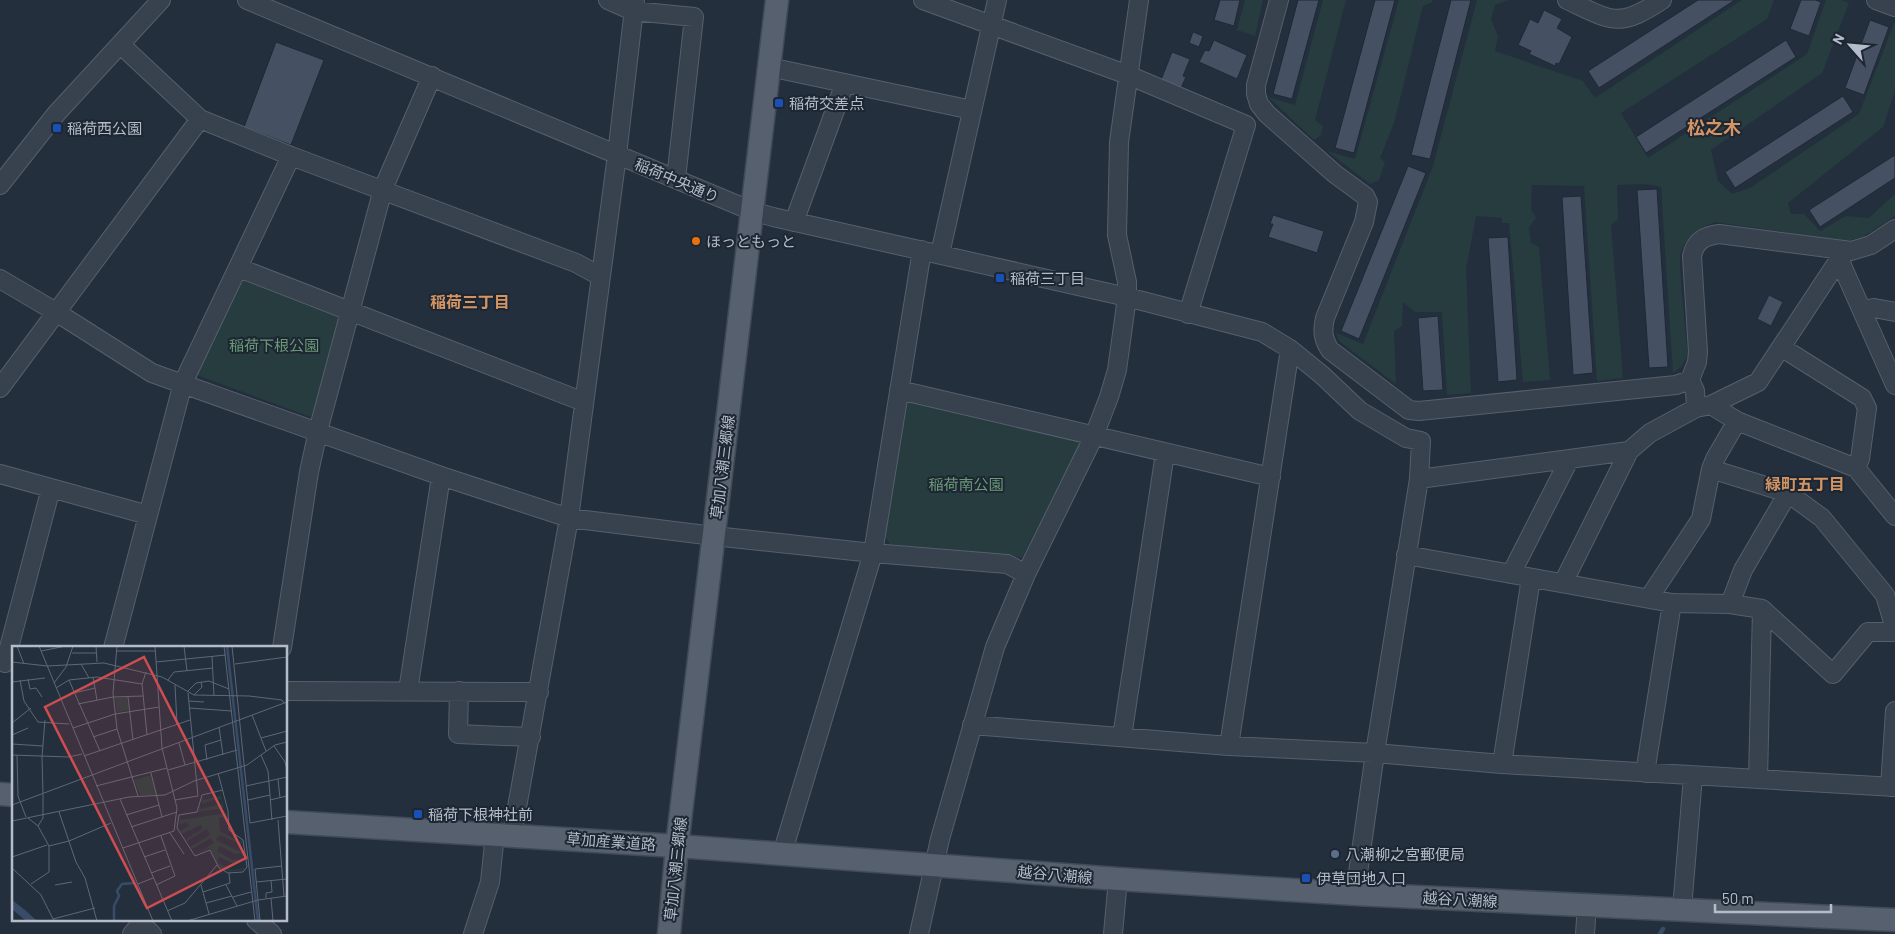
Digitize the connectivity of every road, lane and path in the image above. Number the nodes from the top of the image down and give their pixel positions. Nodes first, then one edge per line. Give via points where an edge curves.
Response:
1 (161, 0) edge
2 (247, 0) edge
3 (608, 0) edge
4 (777, 0) edge
5 (923, 0) edge
6 (997, 0) edge
7 (1138, 0) edge
8 (1279, 0) edge
9 (1567, 0) edge
10 (1662, 0) edge
11 (1876, 0) edge
12 (634, 5) edge
13 (1895, 7) edge
14 (991, 24) junction
15 (121, 45) junction
16 (769, 67) junction
17 (1128, 75) junction
18 (432, 76) junction
19 (845, 84) junction
20 (972, 110) junction
21 (200, 119) junction
22 (617, 154) junction
23 (291, 156) junction
24 (676, 179) junction
25 (0, 185) edge
26 (383, 189) junction
27 (752, 211) junction
28 (794, 222) junction
29 (1895, 229) edge
30 (922, 250) junction
31 (940, 254) junction
32 (1841, 254) junction
33 (239, 268) junction
34 (600, 276) junction
35 (0, 279) edge
36 (1127, 297) junction
37 (1862, 310) junction
38 (56, 312) junction
39 (350, 312) junction
40 (1895, 312) edge
41 (1188, 314) junction
42 (1781, 347) junction
43 (1290, 349) junction
44 (1690, 380) junction
45 (183, 383) junction
46 (1895, 385) edge
47 (0, 388) edge
48 (899, 390) junction
49 (584, 402) junction
50 (1704, 406) junction
51 (1737, 421) junction
52 (318, 431) junction
53 (1094, 436) junction
54 (1629, 451) junction
55 (1165, 453) junction
56 (1568, 460) junction
57 (1856, 468) junction
58 (1711, 469) junction
59 (0, 474) edge
60 (441, 476) junction
61 (1271, 477) junction
62 (1419, 479) junction
63 (51, 488) junction
64 (1788, 493) junction
65 (148, 515) junction
66 (1895, 516) edge
67 (569, 518) junction
68 (714, 536) junction
69 (873, 553) junction
70 (1406, 555) junction
71 (1026, 574) junction
72 (1511, 574) junction
73 (1531, 578) junction
74 (1563, 583) junction
75 (1649, 598) junction
76 (1672, 602) junction
77 (1730, 604) junction
78 (1762, 609) junction
79 (1895, 630) edge
80 (115, 646) edge
81 (282, 646) edge
82 (6, 663) edge
83 (288, 691) edge
84 (408, 691) junction
85 (459, 691) junction
86 (539, 692) junction
87 (1895, 711) edge
88 (972, 725) junction
89 (531, 736) junction
90 (1122, 737) junction
91 (1229, 746) junction
92 (1375, 753) junction
93 (1502, 764) junction
94 (1645, 773) junction
95 (1693, 776) junction
96 (1758, 779) junction
97 (1893, 787) edge
98 (288, 822) edge
99 (504, 834) junction
100 (678, 846) junction
101 (782, 854) junction
102 (935, 864) junction
103 (1118, 879) junction
104 (1355, 894) junction
105 (1586, 905) junction
106 (1682, 910) junction
107 (1895, 920) edge
108 (258, 922) edge
109 (272, 934) edge
110 (473, 934) edge
111 (668, 934) edge
112 (919, 934) edge
113 (1113, 934) edge
114 (1585, 934) edge

1 - 15 street
2 - 18 street, 稲荷中央通り
3 - 12 street
4 - 16 main road, 草加八潮三郷線
5 - 14 street
6 - 14 street
7 - 17 street
8 - 44 street via 1256,85 1259,104 1368,202 1364,222 1325,318 1324,341 1330,350 1409,410 1419,411 1676,386
9 - 10 street via 1597,14 1623,20 1637,16
11 - 13 street
12 - 22 street
12 - 24 street via 694,17
14 - 17 street
14 - 20 street
15 - 21 street
15 - 25 street via 56,114
16 - 19 street
16 - 27 main road, 草加八潮三郷線
17 - 36 street via 1119,142 1117,235
17 - 41 street via 1246,125
18 - 22 street, 稲荷中央通り
18 - 26 street
19 - 20 street
19 - 28 street
20 - 31 street
21 - 23 street
21 - 38 street
22 - 24 street, 稲荷中央通り
22 - 34 street
23 - 26 street
23 - 33 street
24 - 27 street, 稲荷中央通り
26 - 34 street via 576,263
26 - 39 street
27 - 28 street, 稲荷中央通り
27 - 68 main road, 草加八潮三郷線
28 - 30 street, 稲荷中央通り
29 - 32 street via 1871,245
30 - 31 street, 稲荷中央通り
30 - 48 street
31 - 36 street, 稲荷中央通り
32 - 37 street via 1843,268
32 - 42 street
32 - 44 street via 1719,234 1698,242 1692,256 1698,352
33 - 39 street
33 - 45 street
34 - 49 street
35 - 38 street
36 - 41 street, 稲荷中央通り
36 - 53 street via 1117,370
37 - 40 street via 1874,308
37 - 46 street
38 - 45 street via 152,372
38 - 47 street
39 - 49 street
39 - 52 street
41 - 43 street, 稲荷中央通り via 1262,332
42 - 50 street via 1758,382
42 - 57 street via 1862,398 1867,408
43 - 61 street
43 - 62 street, 稲荷中央通り via 1360,411 1406,438 1421,441
44 - 50 street
45 - 52 street
45 - 65 street
48 - 53 street
48 - 69 street
49 - 67 street
50 - 51 street
50 - 54 street via 1650,433
51 - 57 street
51 - 58 street
52 - 60 street
52 - 81 street
53 - 55 street
53 - 71 street
54 - 56 street
54 - 74 street
55 - 61 street
55 - 90 street
56 - 62 street
56 - 72 street
57 - 66 street
58 - 64 street
58 - 75 street via 1701,519
59 - 63 street
60 - 67 street
60 - 84 street
61 - 91 street
62 - 70 street
63 - 65 street
63 - 82 street
64 - 77 street via 1743,570
64 - 79 street via 1822,518 1885,594
65 - 80 street
67 - 68 street
67 - 86 street
68 - 69 street
68 - 100 main road, 草加八潮三郷線
69 - 71 street via 1007,564
69 - 101 street
70 - 72 street
70 - 92 street
71 - 88 street via 995,647
72 - 73 street
73 - 74 street
73 - 93 street
74 - 75 street
75 - 76 street
76 - 77 street
76 - 94 street
77 - 78 street
78 - 79 street via 1833,674 1868,632
78 - 96 street
83 - 84 street
84 - 85 street
85 - 86 street
85 - 89 street via 458,734
86 - 89 street
87 - 97 street
88 - 90 street
88 - 102 street
89 - 99 street
90 - 91 street
91 - 92 street
92 - 93 street
92 - 104 street
93 - 94 street
94 - 95 street
95 - 96 street
95 - 106 street
96 - 97 street
98 - 99 main road, 草加産業道路
99 - 100 main road, 草加産業道路
99 - 110 street
100 - 101 main road, 草加産業道路
100 - 111 main road, 草加八潮三郷線
101 - 102 main road, 草加産業道路
102 - 103 main road, 越谷八潮線
102 - 112 street
103 - 104 main road, 越谷八潮線
103 - 113 street
104 - 105 main road, 越谷八潮線
105 - 106 main road, 越谷八潮線
105 - 114 street
106 - 107 main road, 越谷八潮線
108 - 109 street

